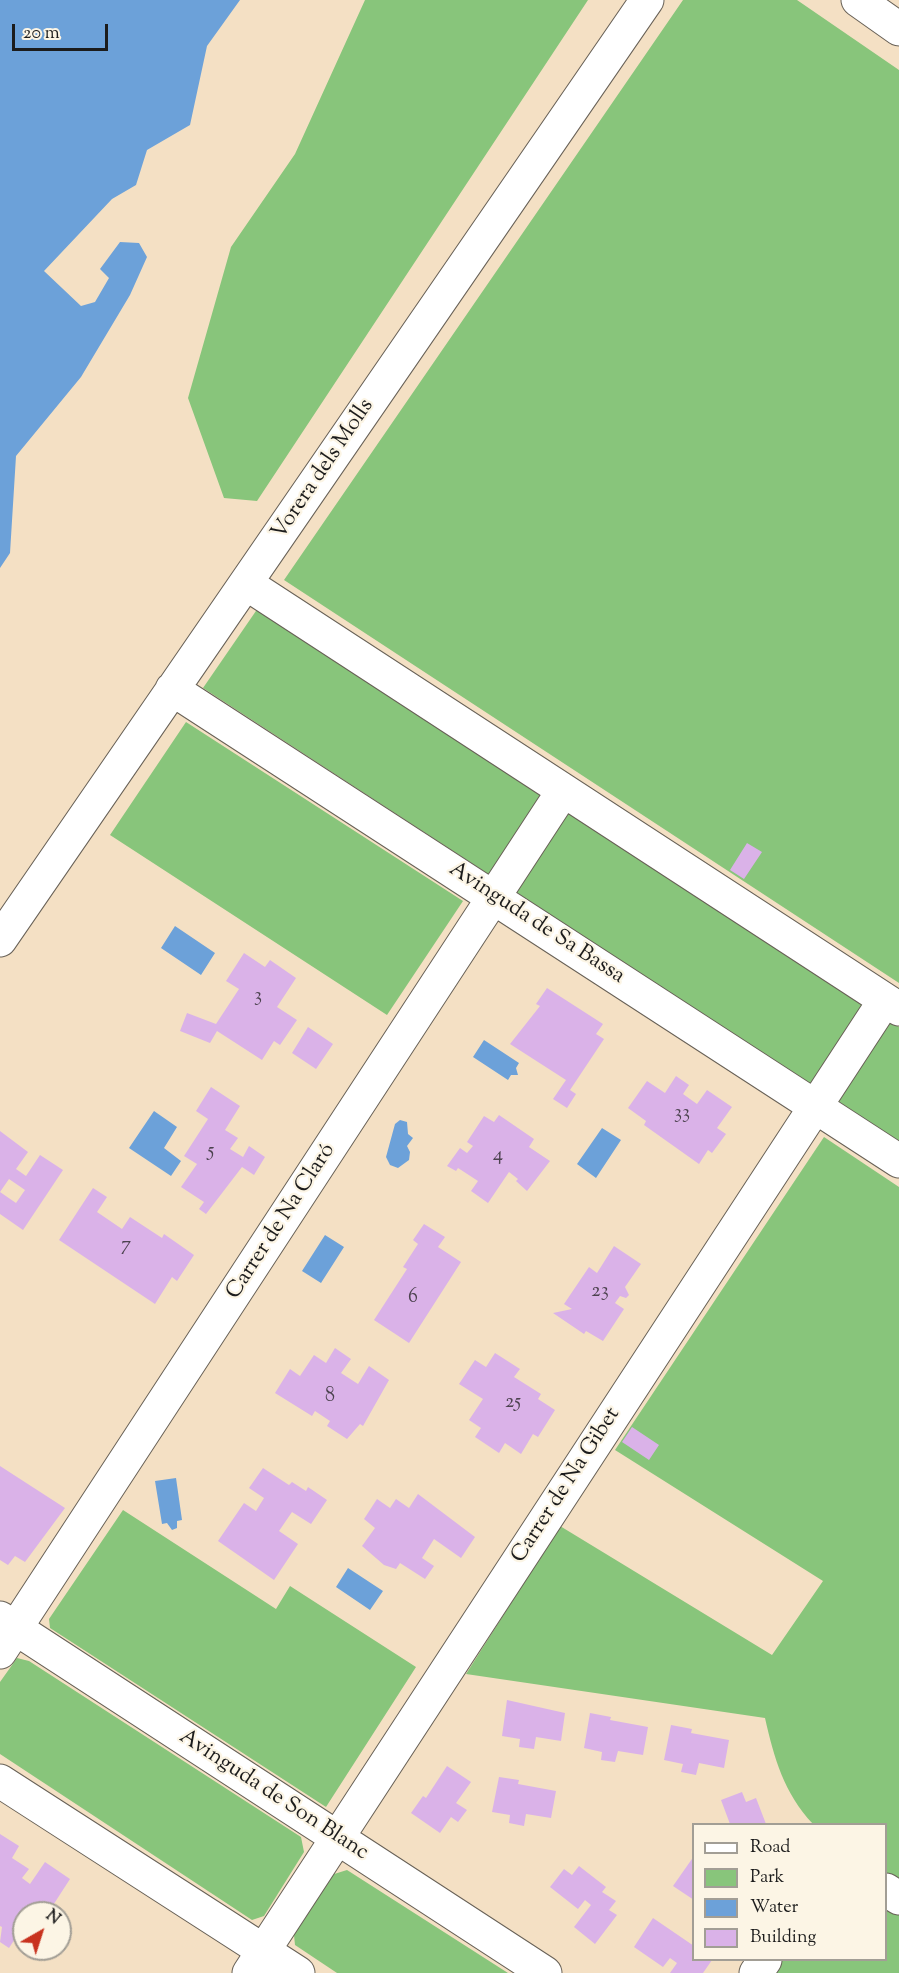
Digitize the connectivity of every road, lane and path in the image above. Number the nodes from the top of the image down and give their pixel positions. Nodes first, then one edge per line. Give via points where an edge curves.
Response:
1 (647, 0) edge
2 (858, 0) edge
3 (899, 29) edge
4 (247, 585) junction
5 (172, 689) junction
6 (563, 791) junction
7 (494, 896) junction
8 (0, 940) edge
9 (892, 1004) edge
10 (815, 1106) junction
11 (899, 1161) edge
12 (5, 1633) edge
13 (0, 1781) edge
14 (337, 1838) junction
15 (256, 1962) edge
16 (297, 1973) edge
17 (545, 1973) edge

1 - 4 street, Vorera dels Molls
2 - 3 street
4 - 5 street, Vorera dels Molls
4 - 6 street
5 - 7 street, Avinguda de Sa Bassa
5 - 8 street, Vorera dels Molls
6 - 7 street, Carrer de Na Claró
6 - 9 street
7 - 10 street, Avinguda de Sa Bassa
7 - 12 street, Carrer de Na Claró
9 - 10 street, Carrer de Na Gibet
10 - 11 street, Avinguda de Sa Bassa
10 - 14 street, Carrer de Na Gibet
12 - 14 street, Avinguda de Son Blanc
13 - 15 street
14 - 15 street, Carrer de Na Gibet
14 - 17 street, Avinguda de Son Blanc
15 - 16 street

